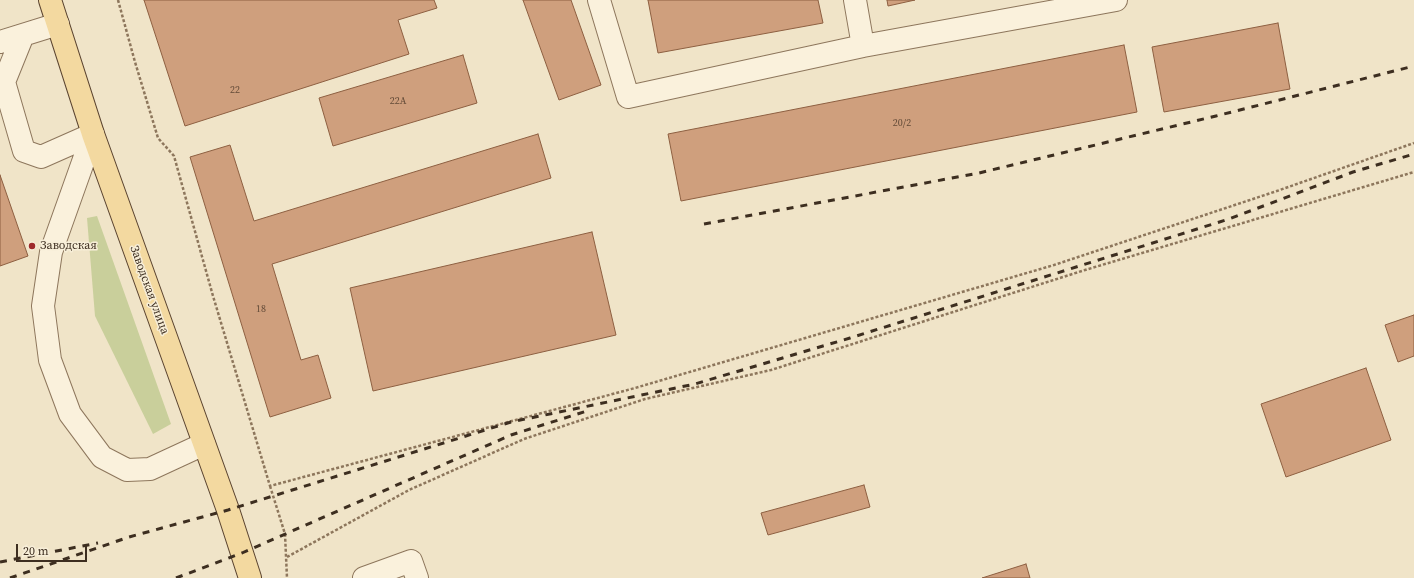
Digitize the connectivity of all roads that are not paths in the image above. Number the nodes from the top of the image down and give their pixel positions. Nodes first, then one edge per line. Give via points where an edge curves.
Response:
1 (50, 0) edge
2 (599, 0) edge
3 (855, 0) edge
4 (1116, 0) edge
5 (58, 24) junction
6 (23, 35) junction
7 (0, 42) edge
8 (863, 46) junction
9 (93, 134) junction
10 (204, 444) junction
11 (250, 578) edge
12 (364, 578) edge
13 (417, 578) edge

1 - 5 main road, Заводская улица
2 - 8 street via 628,97
3 - 8 street
4 - 8 street
5 - 6 street
5 - 9 main road, Заводская улица
6 - 7 street
6 - 9 street via 4,82 24,151 40,157
9 - 10 main road, Заводская улица
9 - 10 street via 52,252 43,306 50,360 70,414 102,458 127,470 150,469
10 - 11 main road, Заводская улица
12 - 13 street via 411,561

